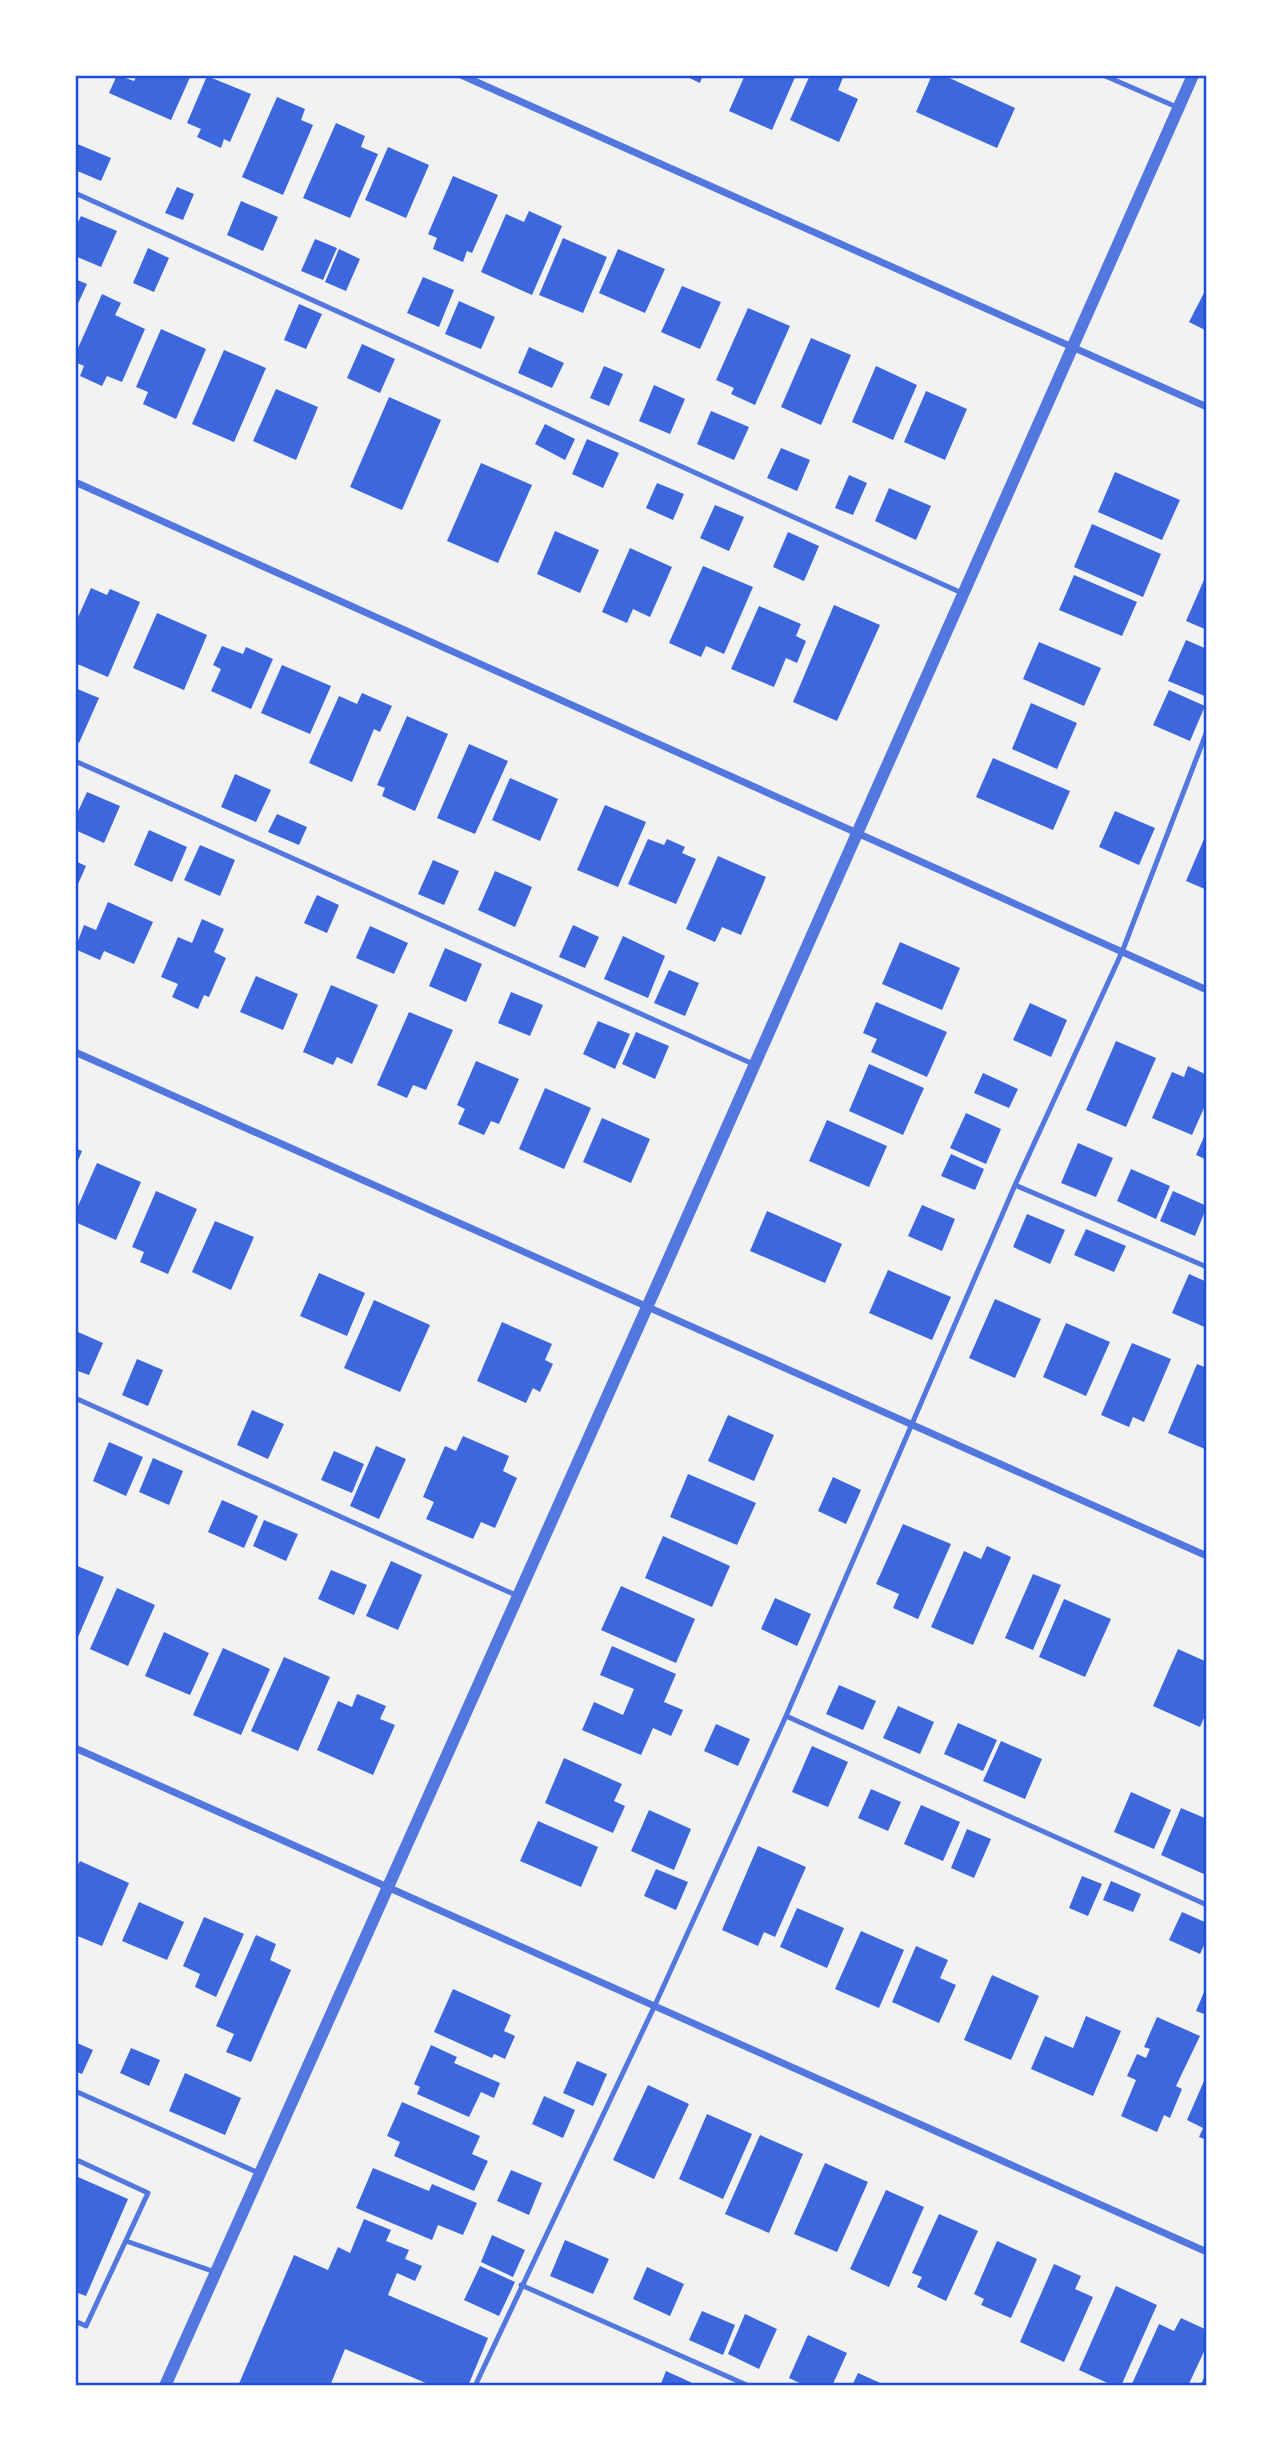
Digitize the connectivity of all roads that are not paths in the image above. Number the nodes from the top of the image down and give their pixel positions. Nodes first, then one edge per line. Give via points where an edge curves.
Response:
1 (461, 75) edge
2 (1103, 75) edge
3 (1193, 75) edge
4 (1179, 108) junction
5 (75, 193) edge
6 (1072, 347) junction
7 (1207, 407) edge
8 (75, 482) edge
9 (962, 593) junction
10 (1207, 732) edge
11 (75, 761) edge
12 (857, 832) junction
13 (1122, 952) junction
14 (1207, 990) edge
15 (75, 1052) edge
16 (753, 1064) junction
17 (1015, 1185) junction
18 (1207, 1267) edge
19 (647, 1306) junction
20 (75, 1398) edge
21 (911, 1424) junction
22 (1207, 1556) edge
23 (518, 1597) junction
24 (786, 1716) junction
25 (75, 1748) edge
26 (388, 1887) junction
27 (1207, 1905) edge
28 (655, 2005) junction
29 (75, 2091) edge
30 (75, 2162) edge
31 (259, 2173) junction
32 (126, 2241) junction
33 (1207, 2252) edge
34 (215, 2272) junction
35 (521, 2285) junction
36 (75, 2321) edge
37 (165, 2386) edge
38 (475, 2386) edge
39 (749, 2386) edge

1 - 6 street
2 - 4 lane
3 - 4 street
4 - 6 street
5 - 9 lane
6 - 7 street
6 - 9 street
8 - 12 street
9 - 12 street
10 - 13 lane
11 - 16 lane
12 - 13 street
12 - 16 street
13 - 14 street
13 - 17 lane
15 - 19 street
16 - 19 street
17 - 18 lane
17 - 21 lane
19 - 21 street
19 - 23 street
20 - 23 lane
21 - 22 street
21 - 24 lane
23 - 26 street
24 - 27 lane
24 - 28 lane
25 - 26 street
26 - 28 street
26 - 31 street
28 - 33 street
28 - 35 lane
29 - 31 lane
30 - 32 lane via 148,2193
31 - 34 street
32 - 34 lane
32 - 36 lane via 86,2326
34 - 37 street
35 - 38 lane
35 - 39 lane

